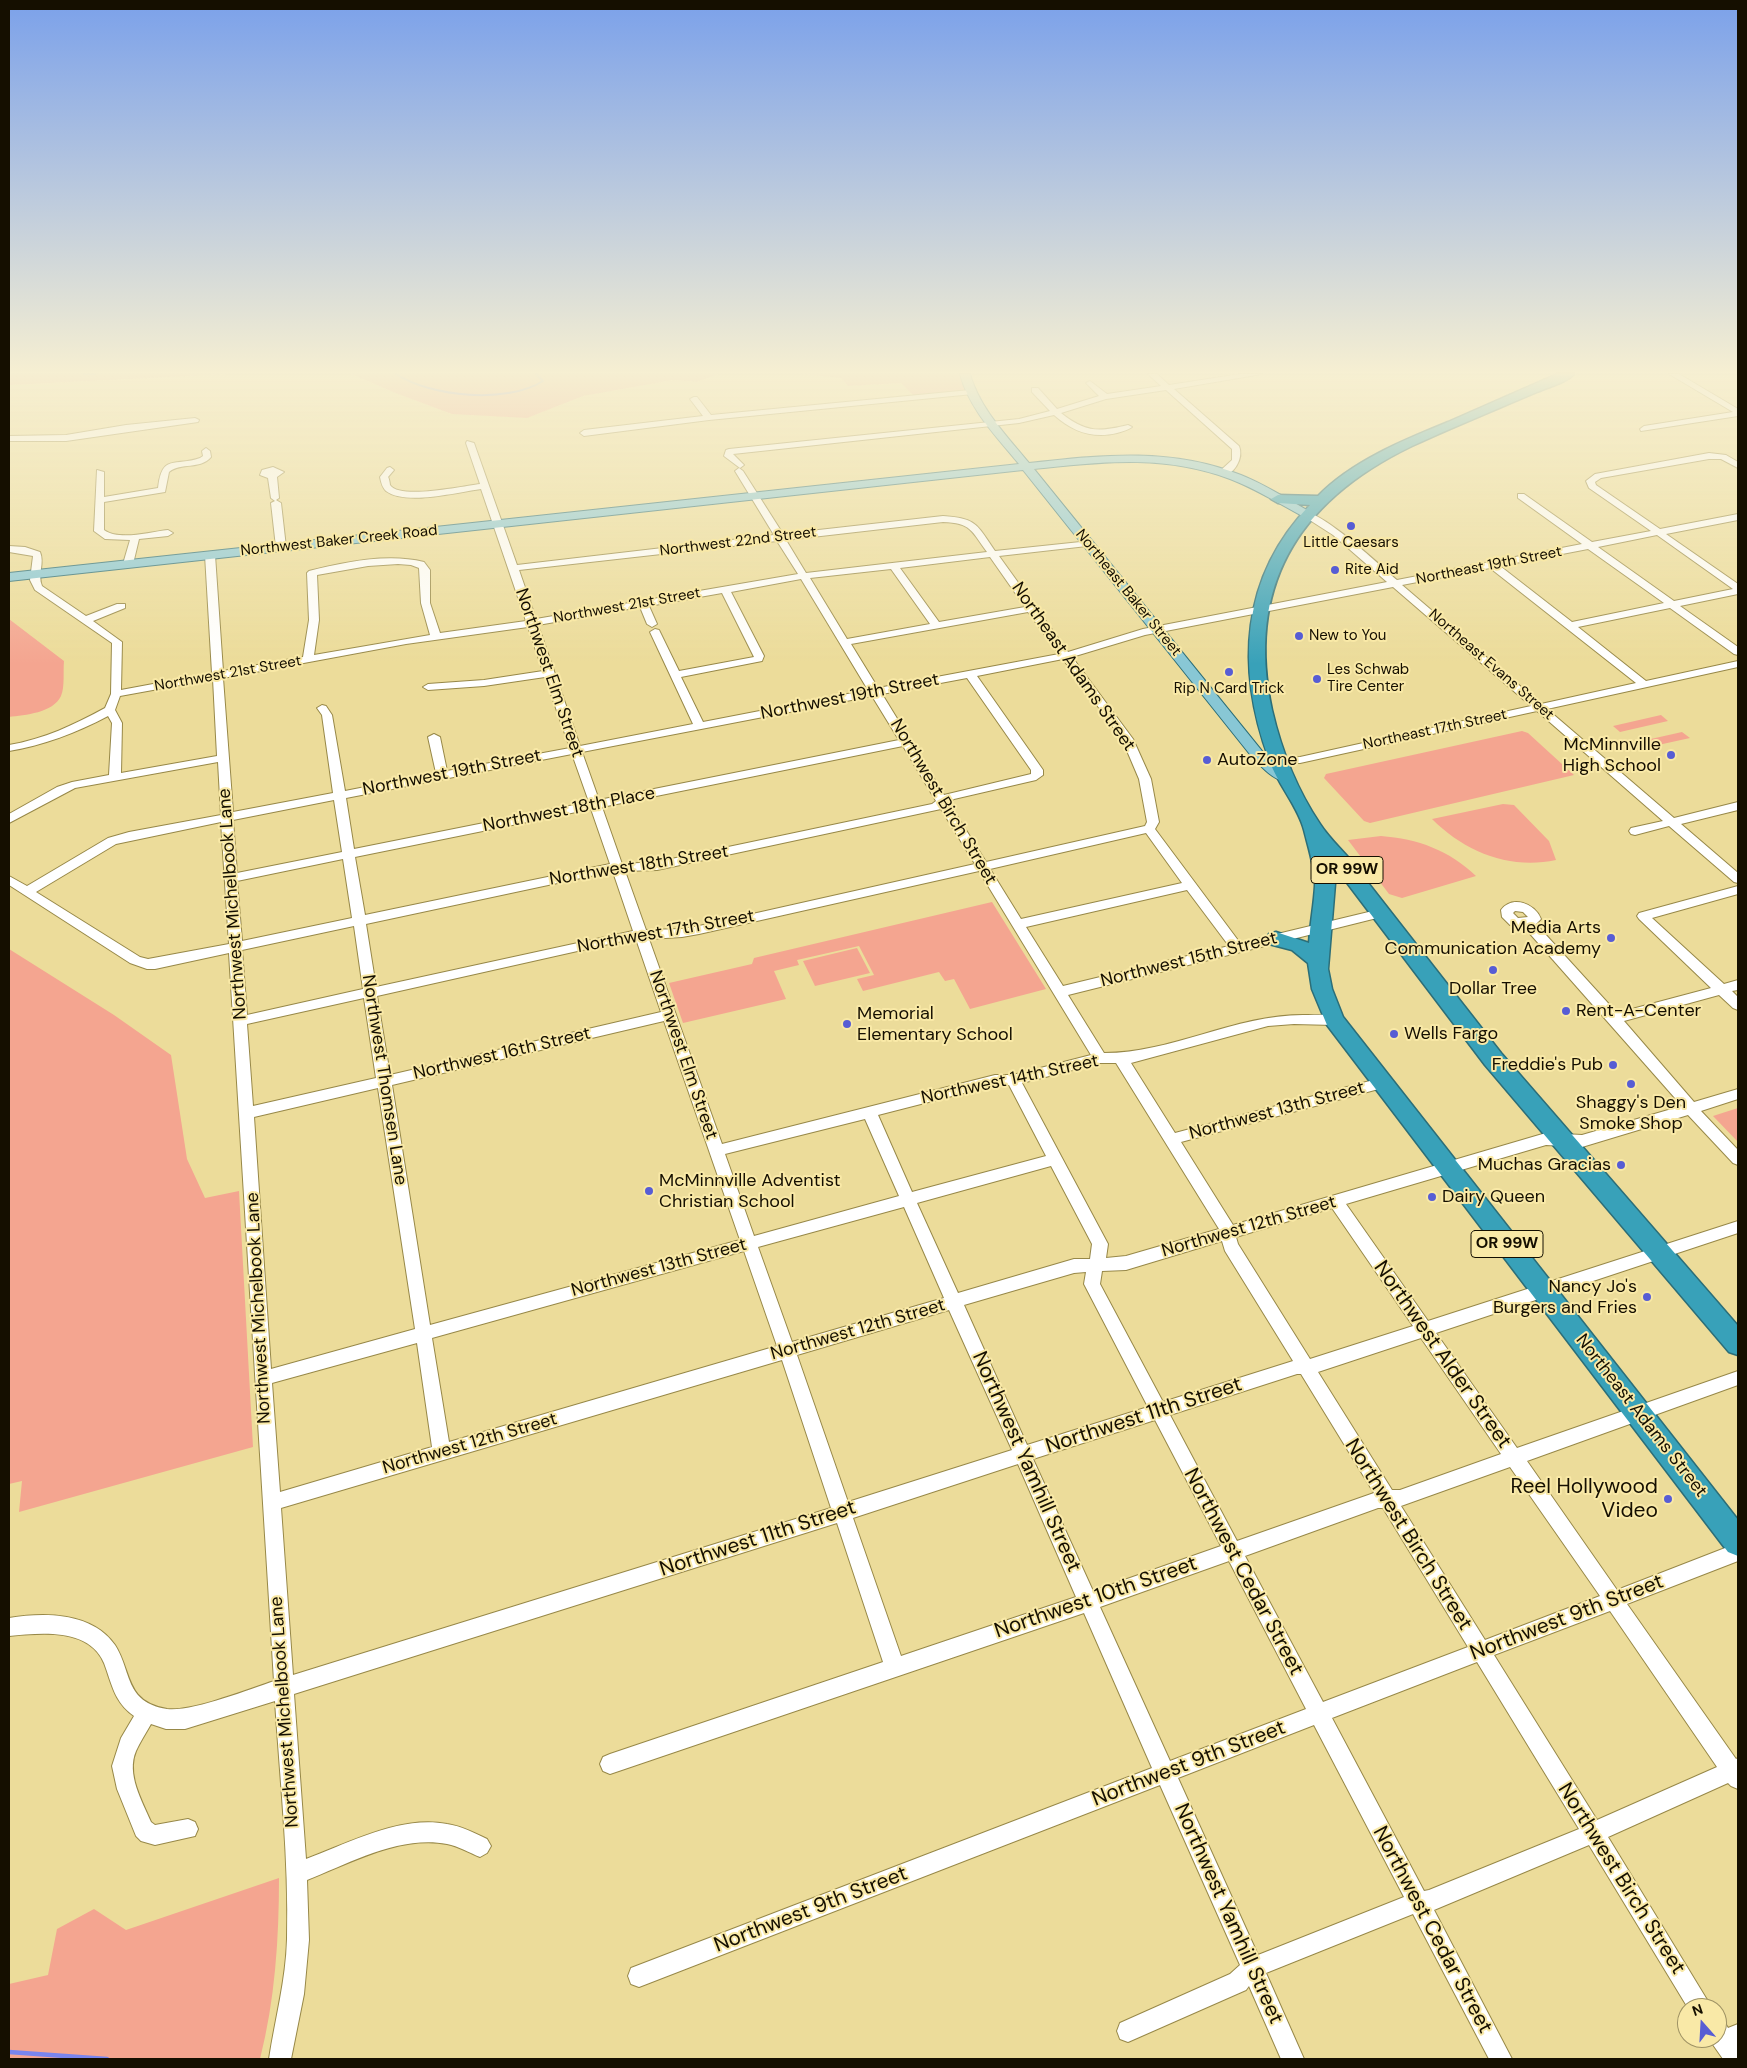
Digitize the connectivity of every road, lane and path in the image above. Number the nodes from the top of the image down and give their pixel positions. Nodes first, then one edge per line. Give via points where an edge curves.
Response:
1 (390, 470) dead end
2 (165, 471) edge
3 (480, 471) edge
4 (740, 471) edge
5 (984, 471) edge
6 (1030, 471) edge
7 (1213, 471) edge
8 (1226, 471) edge
9 (1363, 471) edge
10 (1628, 471) edge
11 (100, 472) dead end
12 (1223, 473) junction
13 (272, 476) dead end
14 (485, 486) junction
15 (755, 495) junction
16 (1521, 496) dead end
17 (1278, 498) junction
18 (99, 500) junction
19 (1324, 500) junction
20 (1308, 515) junction
21 (1737, 518) edge
22 (963, 520) joint
23 (497, 524) junction
24 (168, 533) dead end
25 (1660, 533) junction
26 (135, 537) junction
27 (781, 537) junction
28 (1087, 543) junction
29 (281, 547) junction
30 (1592, 547) junction
31 (9, 549) edge
32 (993, 554) junction
33 (210, 555) junction
34 (128, 564) junction
35 (893, 565) junction
36 (1493, 566) junction
37 (513, 568) junction
38 (35, 574) junction
39 (804, 576) junction
40 (9, 577) edge
41 (1395, 584) junction
42 (1738, 589) edge
43 (725, 590) junction
44 (643, 604) junction
45 (1672, 604) junction
46 (121, 606) dead end
47 (1031, 609) junction
48 (1260, 610) junction
49 (86, 620) junction
50 (532, 623) junction
51 (936, 626) junction
52 (1569, 626) junction
53 (1157, 630) junction
54 (436, 637) junction
55 (846, 642) junction
56 (1738, 652) edge
57 (1066, 656) junction
58 (308, 660) junction
59 (1738, 664) edge
60 (550, 673) junction
61 (970, 674) junction
62 (217, 676) junction
63 (676, 676) junction
64 (1644, 684) junction
65 (428, 687) dead end
66 (876, 692) junction
67 (116, 694) junction
68 (1540, 707) junction
69 (322, 708) dead end
70 (110, 710) junction
71 (699, 726) junction
72 (434, 738) dead end
73 (907, 742) junction
74 (9, 748) edge
75 (576, 750) junction
76 (223, 758) junction
77 (1278, 761) junction
78 (442, 775) junction
79 (1038, 775) joint
80 (115, 777) junction
81 (1286, 778) junction
82 (339, 795) junction
83 (943, 801) junction
84 (596, 804) junction
85 (1738, 806) edge
86 (227, 817) junction
87 (9, 819) edge
88 (1672, 822) junction
89 (1312, 827) junction
90 (1148, 829) junction
91 (1635, 831) dead end
92 (349, 855) junction
93 (617, 867) junction
94 (983, 867) junction
95 (231, 878) junction
96 (1738, 879) edge
97 (9, 880) edge
98 (1190, 884) junction
99 (1738, 890) edge
100 (28, 891) junction
101 (1374, 915) junction
102 (359, 920) junction
103 (1018, 924) junction
104 (1528, 924) dead end
105 (1320, 928) junction
106 (640, 934) junction
107 (1276, 939) junction
108 (236, 946) junction
109 (1237, 948) junction
110 (1318, 960) junction
111 (1738, 985) edge
112 (1721, 989) junction
113 (1059, 992) junction
114 (370, 994) junction
115 (1738, 1005) edge
116 (669, 1015) junction
117 (1614, 1019) junction
118 (1334, 1020) junction
119 (241, 1021) junction
120 (1100, 1058) junction
121 (1121, 1059) junction
122 (1013, 1080) junction
123 (384, 1081) junction
124 (1381, 1083) junction
125 (1738, 1094) edge
126 (1692, 1109) junction
127 (869, 1112) junction
128 (248, 1113) junction
129 (1173, 1139) junction
130 (1562, 1140) junction
131 (716, 1151) junction
132 (1054, 1158) junction
133 (1738, 1159) edge
134 (1448, 1168) junction
135 (908, 1199) junction
136 (1335, 1201) junction
137 (1738, 1227) edge
138 (1227, 1233) junction
139 (749, 1243) junction
140 (1660, 1253) junction
141 (1097, 1264) junction
142 (1544, 1291) junction
143 (954, 1302) junction
144 (1425, 1330) junction
145 (423, 1333) junction
146 (1738, 1344) edge
147 (787, 1351) junction
148 (1305, 1366) junction
149 (264, 1378) junction
150 (1738, 1378) edge
151 (1158, 1412) junction
152 (1638, 1413) junction
153 (442, 1453) junction
154 (1022, 1454) junction
155 (1514, 1458) junction
156 (1387, 1499) junction
157 (271, 1503) junction
158 (841, 1513) junction
159 (1738, 1542) edge
160 (1234, 1550) junction
161 (1738, 1552) edge
162 (1614, 1600) junction
163 (1088, 1602) junction
164 (9, 1626) edge
165 (1480, 1652) junction
166 (895, 1668) junction
167 (284, 1690) junction
168 (147, 1713) junction
169 (1318, 1714) junction
170 (610, 1764) dead end
171 (1165, 1773) junction
172 (1736, 1773) edge
173 (188, 1829) dead end
174 (1593, 1833) junction
175 (480, 1846) dead end
176 (296, 1873) junction
177 (1417, 1902) junction
178 (1252, 1968) junction
179 (639, 1976) dead end
180 (1696, 1998) edge
181 (1128, 2030) dead end
182 (280, 2059) edge
183 (1293, 2059) edge
184 (1501, 2059) edge

1 - 14 street via 384,476 386,486 408,494
2 - 18 street via 162,490
3 - 14 street, Northwest Elm Street
4 - 15 street, Northwest Birch Street
5 - 15 main road, Northwest Baker Creek Road
6 - 28 main road, Northeast Baker Street
7 - 12 main road, Northwest Baker Creek Road
8 - 12 street
9 - 19 highway, OR 99W via 1330,492
10 - 25 street via 1598,476 1590,481 1592,486
11 - 18 street
12 - 17 main road, Northwest Baker Creek Road
13 - 29 street
14 - 23 street, Northwest Elm Street
15 - 23 main road, Northwest Baker Creek Road
15 - 27 street, Northwest Birch Street
16 - 30 street
17 - 19 highway
17 - 20 main road, Northwest Baker Creek Road
18 - 26 street via 99,532 108,537
19 - 20 highway, OR 99W
20 - 41 street, Northeast Evans Street via 1336,532
20 - 48 highway, OR 99W via 1276,564
21 - 25 street, Northeast 19th Street
22 - 27 street, Northwest 22nd Street via 943,519
22 - 32 street, Northeast Adams Street via 974,527
23 - 29 main road, Northwest Baker Creek Road
23 - 37 street, Northwest Elm Street
24 - 26 street
25 - 30 street, Northeast 19th Street
25 - 42 street
26 - 34 street
27 - 37 street, Northwest 22nd Street
27 - 39 street, Northwest Birch Street
28 - 32 street, Northwest 21st Street
28 - 53 main road, Northeast Baker Street
29 - 33 main road, Northwest Baker Creek Road
30 - 36 street, Northeast 19th Street
30 - 45 street
31 - 38 street via 36,554
32 - 35 street, Northwest 21st Street
32 - 47 street, Northeast Adams Street
33 - 34 main road, Northwest Baker Creek Road
33 - 62 street, Northwest Michelbook Lane
34 - 38 main road, Northwest Baker Creek Road
35 - 39 street, Northwest 21st Street
35 - 51 street
36 - 41 street, Northeast 19th Street
36 - 52 street
37 - 50 street, Northwest Elm Street
38 - 40 main road, Northwest Baker Creek Road
38 - 49 street via 38,588
39 - 43 street, Northwest 21st Street
39 - 55 street, Northwest Birch Street
41 - 48 street, Northeast 19th Street
41 - 68 street, Northeast Evans Street
42 - 45 street
43 - 44 street, Northwest 21st Street
43 - 63 street via 758,659
44 - 50 street, Northwest 21st Street
44 - 63 street
45 - 52 street
45 - 56 street
46 - 49 street
47 - 51 street
47 - 57 street, Northeast Adams Street
48 - 53 street, Northeast 19th Street
48 - 77 highway, OR 99W via 1256,655 1258,681
49 - 67 street via 117,642
50 - 54 street, Northwest 21st Street
50 - 60 street, Northwest Elm Street
51 - 55 street
52 - 64 street
53 - 57 street, Northeast 19th Street via 1130,635
53 - 81 main road, Northeast Baker Street via 1262,761
54 - 58 street, Northwest 21st Street
54 - 58 street via 428,616 424,592 426,571 421,564 411,561 332,569 312,573 313,634
55 - 66 street, Northwest Birch Street
57 - 61 street, Northwest 19th Street
57 - 90 street, Northeast Adams Street via 1116,722 1138,760 1153,822
58 - 62 street, Northwest 21st Street
59 - 64 street, Northeast 17th Street
60 - 65 street
60 - 75 street, Northwest Elm Street
61 - 66 street, Northwest 19th Street
61 - 79 street
62 - 67 street, Northwest 21st Street
62 - 76 street, Northwest Michelbook Lane
63 - 71 street
64 - 68 street, Northeast 17th Street
66 - 71 street, Northwest 19th Street
66 - 73 street, Northwest Birch Street
67 - 70 street
68 - 77 street, Northeast 17th Street via 1300,760
68 - 88 street, Northeast Evans Street
69 - 82 street, Northwest Thomsen Lane via 327,715
70 - 74 street via 56,737
70 - 80 street via 117,723
71 - 75 street, Northwest 19th Street
72 - 78 street
73 - 83 street, Northwest Birch Street
73 - 84 street, Northwest 18th Place
75 - 78 street, Northwest 19th Street
75 - 84 street, Northwest Elm Street
76 - 80 street
76 - 86 street, Northwest Michelbook Lane
77 - 81 highway, OR 99W
78 - 82 street, Northwest 19th Street
79 - 83 street, Northwest 18th Street via 950,796
80 - 87 street via 61,789
81 - 89 highway, OR 99W
82 - 86 street, Northwest 19th Street
82 - 92 street, Northwest Thomsen Lane
83 - 93 street, Northwest 18th Street via 936,807 657,866
83 - 94 street, Northwest Birch Street
84 - 92 street, Northwest 18th Place
84 - 93 street, Northwest Elm Street
85 - 88 street
86 - 95 street, Northwest Michelbook Lane
86 - 100 street, Northwest 19th Street via 112,841
88 - 91 street
88 - 96 street, Northeast Evans Street
89 - 101 highway, OR 99W
89 - 105 highway, Northeast Adams Street / OR 99W via 1325,884
90 - 94 street, Northwest 17th Street
90 - 98 street
92 - 95 street, Northwest 18th Place
92 - 102 street, Northwest Thomsen Lane
93 - 102 street, Northwest 18th Street
93 - 106 street, Northwest Elm Street
94 - 103 street, Northwest Birch Street
94 - 106 street, Northwest 17th Street via 699,930
95 - 108 street, Northwest Michelbook Lane
97 - 100 street, Northwest 18th Street
98 - 103 street
98 - 109 street
99 - 112 street via 1643,916
100 - 108 street, Northwest 18th Street via 147,964
101 - 105 street, Northwest 15th Street
101 - 130 highway via 1463,1030 1493,1059
102 - 108 street, Northwest 18th Street
102 - 114 street, Northwest Thomsen Lane
103 - 113 street, Northwest Birch Street
104 - 117 street
105 - 107 street, Northwest 15th Street
105 - 110 highway, Northeast Adams Street / OR 99W
106 - 114 street, Northwest 17th Street
106 - 116 street, Northwest Elm Street
107 - 109 street, Northwest 15th Street
107 - 110 highway via 1299,945
108 - 119 street, Northwest Michelbook Lane
109 - 113 street, Northwest 15th Street
110 - 118 highway, Northeast Adams Street / OR 99W via 1322,989
111 - 112 street
112 - 115 street
112 - 117 street
113 - 120 street, Northwest Birch Street
114 - 119 street, Northwest 17th Street
114 - 123 street, Northwest Thomsen Lane
116 - 123 street, Northwest 16th Street
116 - 131 street, Northwest Elm Street
117 - 126 street
118 - 121 street, Northwest 14th Street via 1268,1021
118 - 124 highway, Northeast Adams Street / OR 99W
119 - 128 street, Northwest Michelbook Lane
120 - 121 street, Northwest 14th Street
120 - 122 street, Northwest 14th Street
121 - 129 street, Northwest Birch Street
122 - 127 street, Northwest 14th Street via 995,1080
122 - 132 street, Northwest Cedar Street
123 - 128 street, Northwest 16th Street
123 - 145 street, Northwest Thomsen Lane
124 - 129 street, Northwest 13th Street
124 - 134 highway, Northeast Adams Street / OR 99W
125 - 126 street, Northwest 12th Street
126 - 130 street, Northwest 12th Street via 1582,1141
126 - 133 street
127 - 131 street, Northwest 14th Street
127 - 135 street, Northwest Yamhill Street
128 - 149 street, Northwest Michelbook Lane
129 - 138 street, Northwest Birch Street via 1225,1224
130 - 134 street, Northwest 12th Street via 1546,1139
130 - 140 highway
131 - 139 street, Northwest Elm Street
132 - 135 street, Northwest 13th Street
132 - 141 street, Northwest Cedar Street via 1100,1244
134 - 136 street, Northwest 12th Street
134 - 142 highway, Northeast Adams Street / OR 99W
135 - 139 street, Northwest 13th Street
135 - 143 street, Northwest Yamhill Street
136 - 138 street, Northwest 12th Street
136 - 144 street, Northwest Alder Street
137 - 140 street, Northwest 11th Street
138 - 141 street, Northwest 12th Street via 1126,1262
138 - 148 street, Northwest Birch Street via 1231,1246
139 - 145 street, Northwest 13th Street
139 - 147 street, Northwest Elm Street
140 - 142 street, Northwest 11th Street
140 - 146 highway
141 - 143 street, Northwest 12th Street via 1074,1266
141 - 151 street, Northwest Cedar Street via 1092,1284
142 - 144 street, Northwest 11th Street
142 - 152 highway, Northeast Adams Street / OR 99W
143 - 147 street, Northwest 12th Street
143 - 154 street, Northwest Yamhill Street
144 - 148 street, Northwest 11th Street
144 - 155 street, Northwest Alder Street
145 - 149 street, Northwest 13th Street
145 - 153 street, Northwest Thomsen Lane
147 - 153 street, Northwest 12th Street
147 - 158 street, Northwest Elm Street
148 - 151 street, Northwest 11th Street
148 - 156 street, Northwest Birch Street
149 - 157 street, Northwest Michelbook Lane
150 - 152 street, Northwest 10th Street
151 - 154 street, Northwest 11th Street
151 - 160 street, Northwest Cedar Street
152 - 155 street, Northwest 10th Street
152 - 159 highway, Northeast Adams Street / OR 99W
153 - 157 street, Northwest 12th Street
154 - 158 street, Northwest 11th Street
154 - 163 street, Northwest Yamhill Street
155 - 156 street, Northwest 10th Street via 1400,1498
155 - 162 street, Northwest Alder Street
156 - 160 street, Northwest 10th Street
156 - 165 street, Northwest Birch Street
157 - 167 street, Northwest Michelbook Lane
158 - 166 street, Northwest Elm Street
158 - 167 street, Northwest 11th Street
160 - 163 street, Northwest 10th Street
160 - 169 street, Northwest Cedar Street
161 - 162 street, Northwest 9th Street
162 - 165 street, Northwest 9th Street
162 - 172 street, Northwest Alder Street
163 - 166 street, Northwest 10th Street
163 - 171 street, Northwest Yamhill Street
164 - 168 street, Northwest 11th Street via 49,1623 67,1626 90,1636 106,1648 127,1697
165 - 169 street, Northwest 9th Street
165 - 174 street, Northwest Birch Street
166 - 170 street, Northwest 10th Street
167 - 168 street, Northwest 11th Street via 185,1719 164,1720
167 - 176 street, Northwest Michelbook Lane
168 - 173 street via 124,1756 124,1778 143,1829 148,1834
169 - 171 street, Northwest 9th Street
169 - 177 street, Northwest Cedar Street
171 - 178 street, Northwest Yamhill Street
171 - 179 street, Northwest 9th Street
172 - 174 street
174 - 177 street via 1429,1901
174 - 180 street, Northwest Birch Street
175 - 176 street via 448,1834 414,1832
176 - 182 street, Northwest Michelbook Lane via 298,1940 293,1994
177 - 178 street
177 - 184 street, Northwest Cedar Street
178 - 181 street via 1238,1982
178 - 183 street, Northwest Yamhill Street

